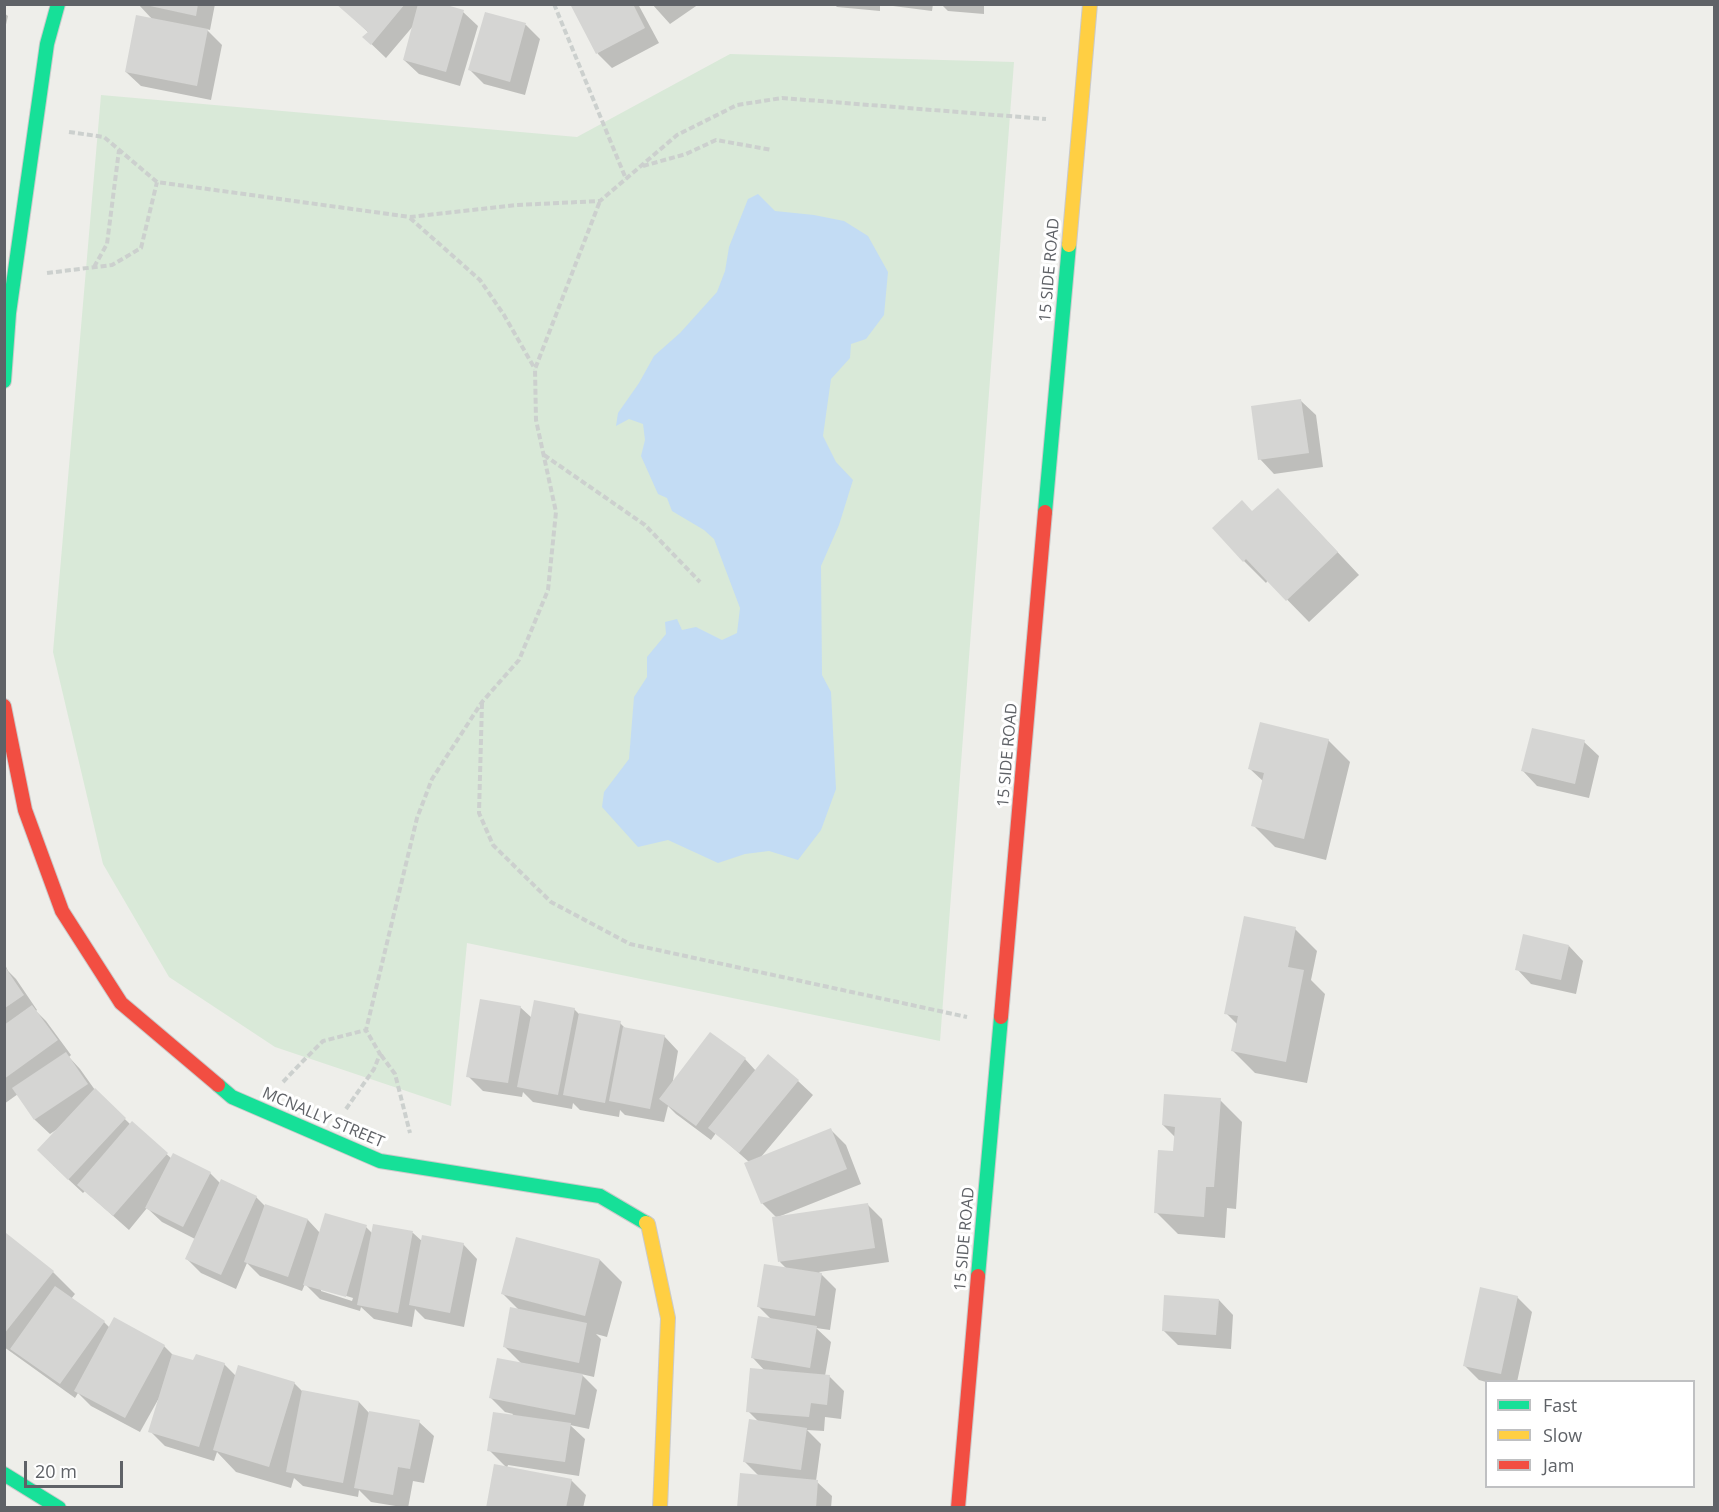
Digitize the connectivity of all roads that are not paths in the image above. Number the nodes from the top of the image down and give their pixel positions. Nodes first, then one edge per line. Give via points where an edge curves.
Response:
1 (58, 4) edge
2 (1090, 4) edge
3 (4, 381) edge
4 (4, 706) edge
5 (4, 1474) edge
6 (59, 1508) edge
7 (660, 1508) edge
8 (958, 1508) edge

1 - 3 street via 47,44 35,127 9,313
2 - 8 street, 15 SIDE ROAD
4 - 7 street, MCNALLY STREET via 25,810 62,911 122,1003 231,1098 380,1161 600,1196 648,1224 668,1318
5 - 6 street

